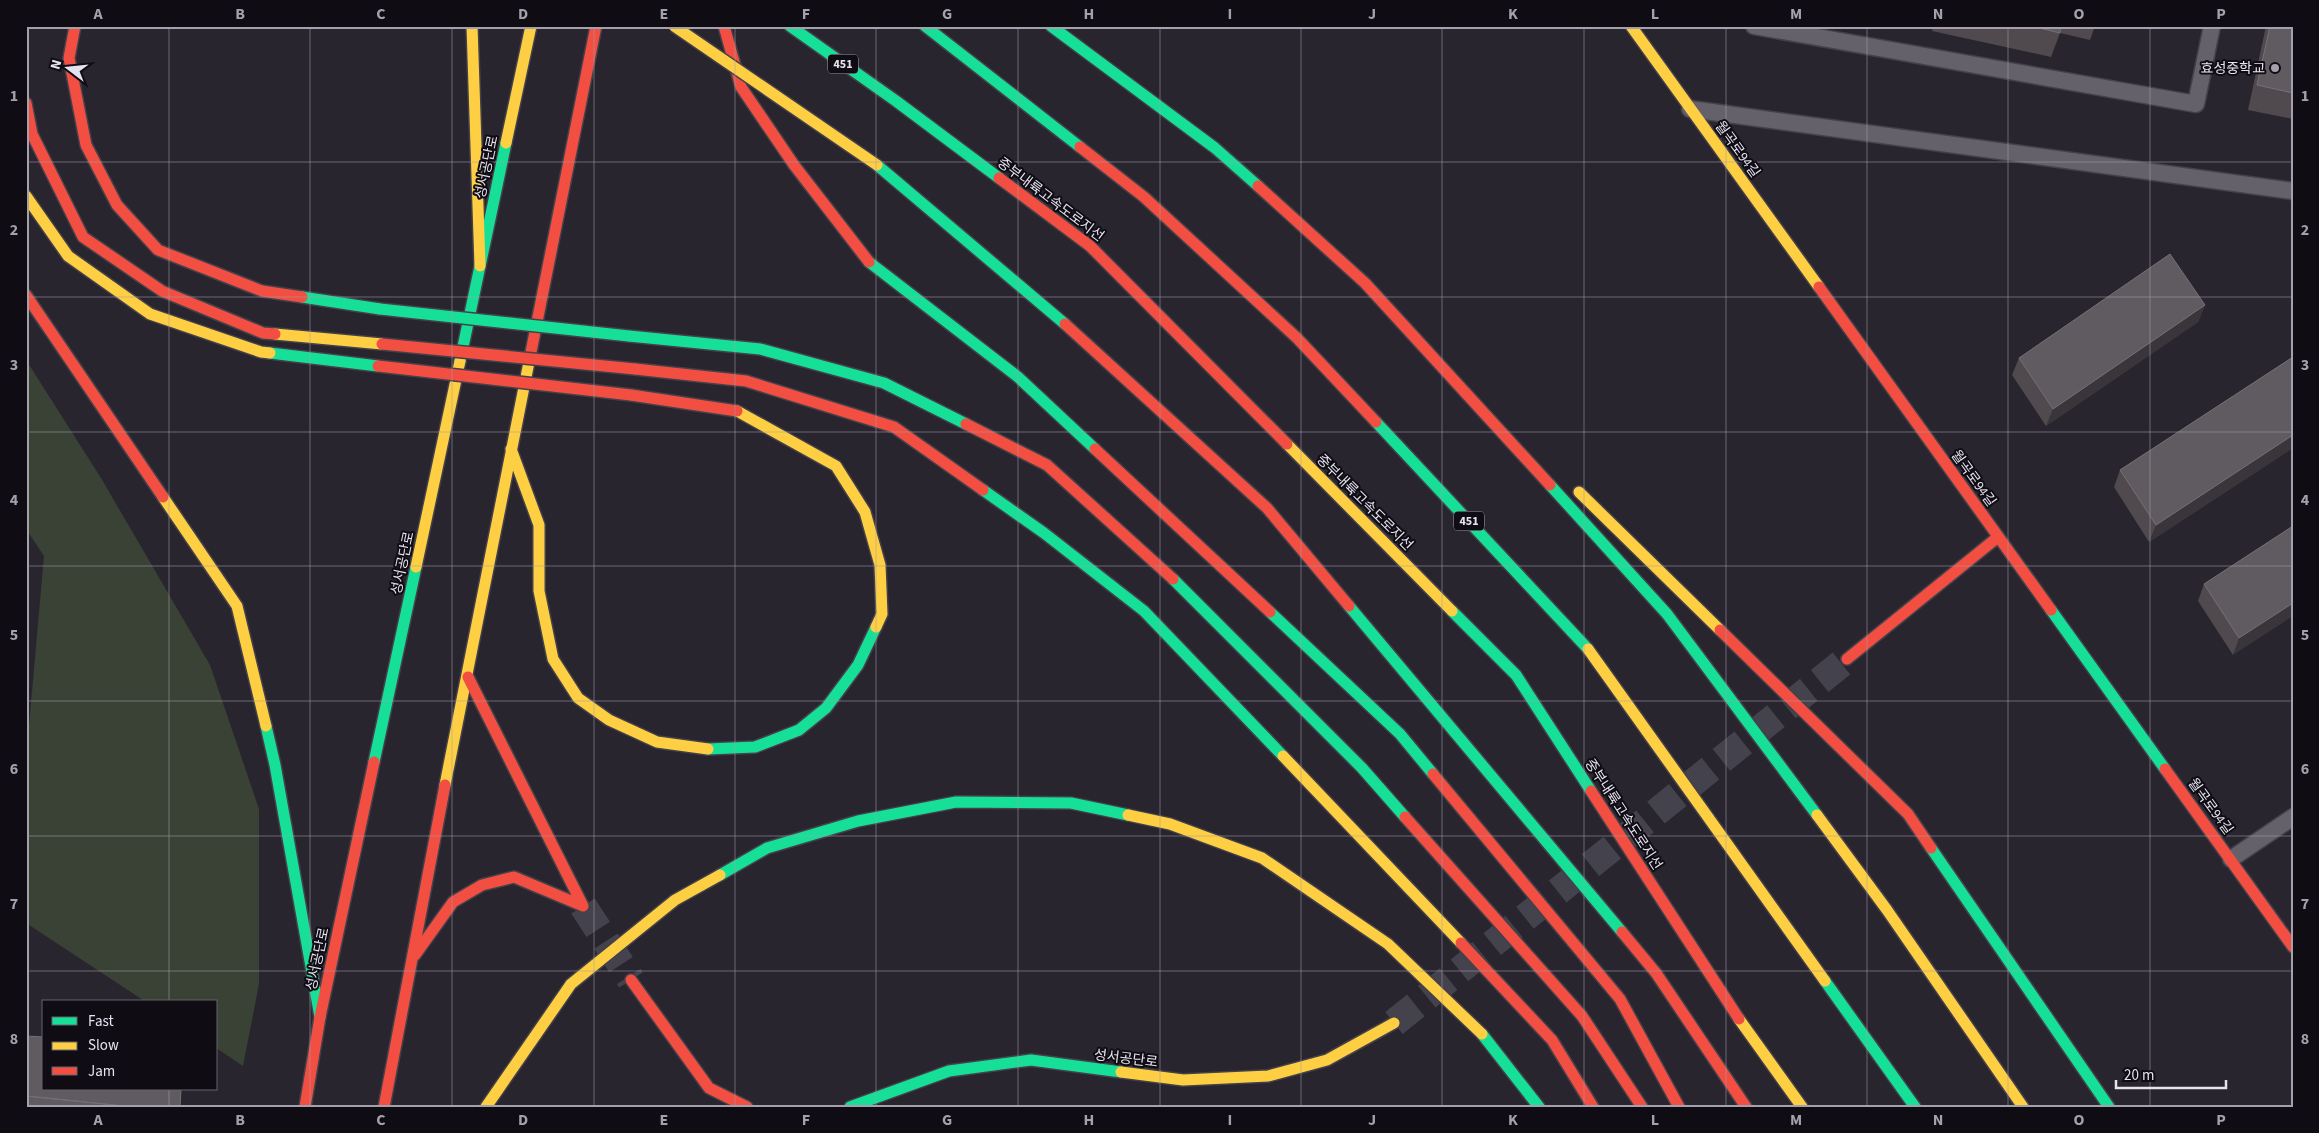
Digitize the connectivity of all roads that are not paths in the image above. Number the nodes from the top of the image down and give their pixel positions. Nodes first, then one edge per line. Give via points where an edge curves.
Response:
1 (75, 26) edge
2 (472, 26) edge
3 (531, 26) edge
4 (596, 26) edge
5 (674, 26) edge
6 (724, 26) edge
7 (790, 26) edge
8 (925, 26) edge
9 (1051, 26) edge
10 (1631, 26) edge
11 (1754, 26) edge
12 (2212, 26) edge
13 (26, 103) edge
14 (1690, 109) junction
15 (2293, 191) edge
16 (26, 196) edge
17 (480, 266) junction
18 (1365, 283) junction
19 (26, 295) edge
20 (1515, 430) dead end
21 (511, 449) junction
22 (1572, 486) dead end
23 (1998, 537) junction
24 (1847, 659) tunnel mouth
25 (468, 677) junction
26 (2293, 817) edge
27 (2231, 859) junction
28 (2293, 947) edge
29 (410, 962) junction
30 (631, 980) tunnel mouth
31 (320, 1017) junction
32 (1394, 1023) tunnel mouth
33 (305, 1107) edge
34 (384, 1107) edge
35 (486, 1107) edge
36 (746, 1107) edge
37 (850, 1107) edge
38 (1539, 1107) edge
39 (1593, 1107) edge
40 (1642, 1107) edge
41 (1679, 1107) edge
42 (1746, 1107) edge
43 (1802, 1107) edge
44 (1915, 1107) edge
45 (2023, 1107) edge
46 (2109, 1107) edge

1 - 40 main road, bridge via 69,58 86,145 117,205 158,250 262,291 380,309 760,350 884,383 1047,466 1167,573 1362,768 1582,1016
2 - 17 main road
3 - 17 main road, 성서공단로
4 - 21 main road
5 - 42 main road, bridge via 877,166 1042,303 1267,508 1656,973
6 - 41 main road via 740,87 865,259 1018,377 1400,734 1620,999
7 - 43 main road, 중부내륙고속도로지선 / 451 via 1090,246 1516,675 1730,1007
8 - 44 main road, 451 via 1144,197 1297,338 1583,643
9 - 18 main road via 1215,148
10 - 14 main road, 월곡로94길
11 - 12 lane via 2196,104
13 - 39 main road, bridge via 32,134 83,237 162,291 263,333 746,381 894,427 1044,533 1144,611 1552,1040
14 - 15 lane
14 - 23 main road, 월곡로94길
16 - 21 main road, bridge via 68,256 150,314 261,352 631,394 735,410 836,466 865,512 880,564 882,614 858,664 826,708 799,730 755,747 712,750 666,744 609,720 578,698 553,659 539,591 538,525
17 - 31 main road, 성서공단로
18 - 20 main road
18 - 45 main road via 1667,614 1887,910
19 - 31 main road via 237,606 275,765
21 - 25 main road
22 - 46 main road via 1908,814
23 - 24 main road
23 - 27 main road, 월곡로94길
25 - 29 main road
25 - 29 main road via 583,906 514,877 482,885 453,902
26 - 27 lane
27 - 28 main road, 월곡로94길
29 - 34 main road
30 - 36 main road via 709,1088
31 - 33 main road, 성서공단로
32 - 37 main road, 성서공단로 via 1327,1060 1268,1076 1183,1080 1031,1060 948,1071
35 - 38 main road via 571,984 675,900 767,848 858,821 956,802 1072,802 1170,824 1262,858 1388,944 1475,1026

